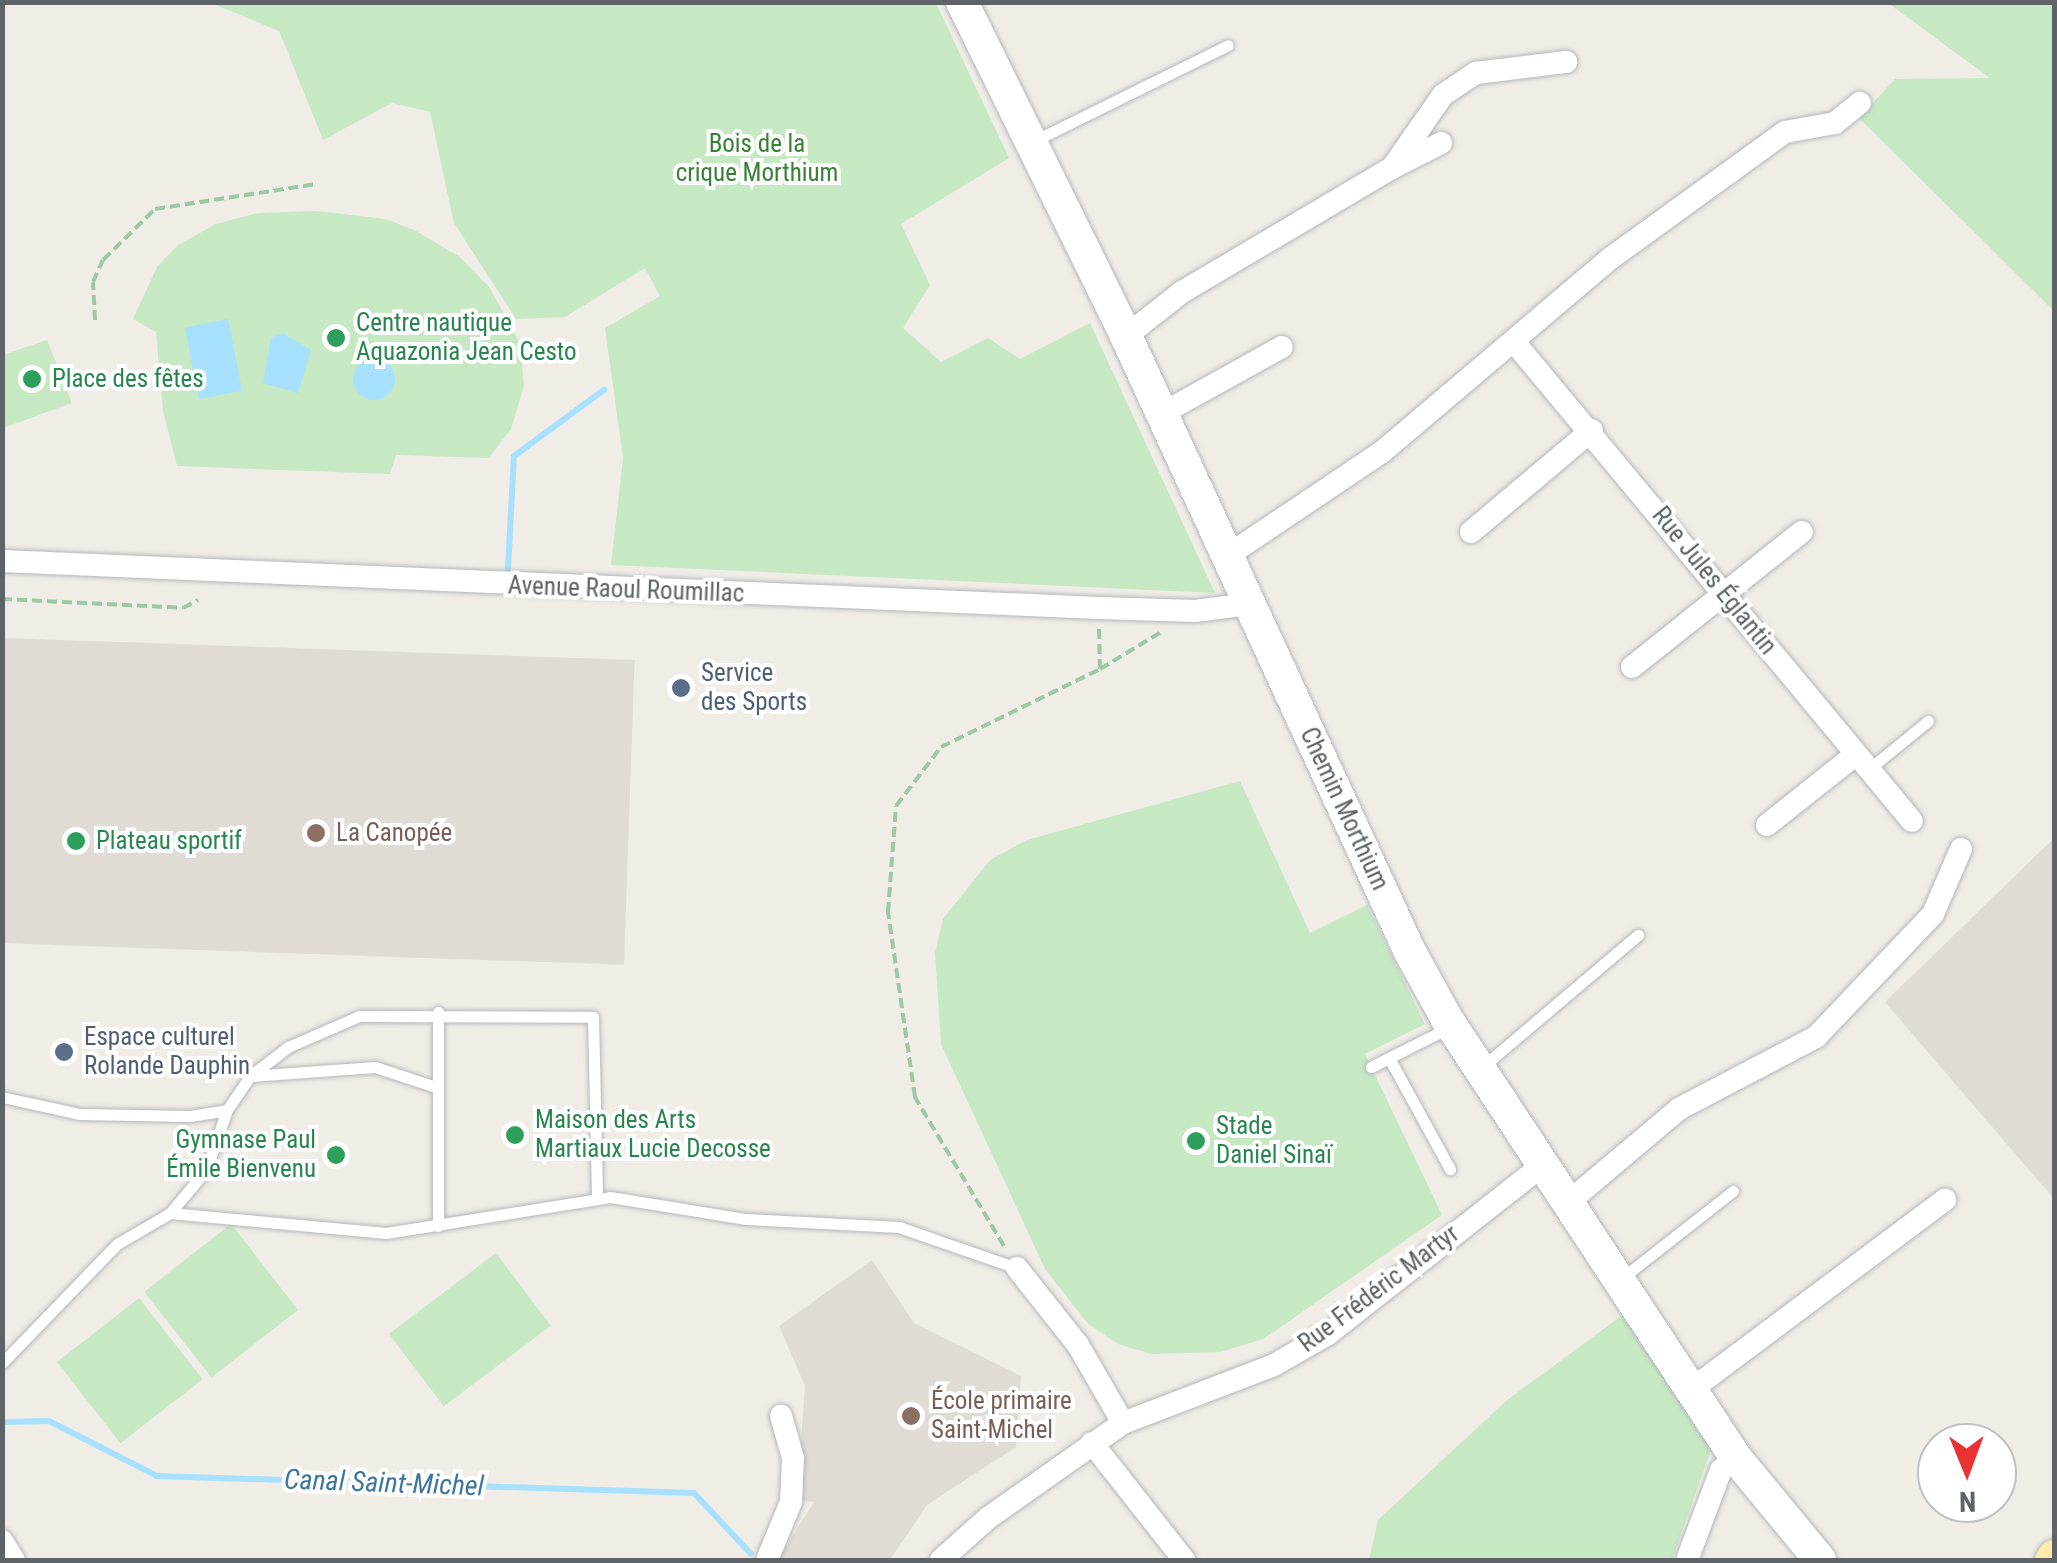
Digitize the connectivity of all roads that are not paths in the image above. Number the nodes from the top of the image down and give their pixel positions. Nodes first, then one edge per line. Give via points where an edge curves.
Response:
1 (962, 2) edge
2 (1228, 45) dead end
3 (1566, 62) dead end
4 (1860, 103) dead end
5 (1030, 142) junction
6 (1441, 143) dead end
7 (1392, 168) junction
8 (1126, 336) junction
9 (1516, 343) junction
10 (1282, 347) dead end
11 (1161, 414) junction
12 (1592, 430) junction
13 (1472, 532) dead end
14 (1802, 532) dead end
15 (1227, 556) junction
16 (2, 561) edge
17 (1725, 596) junction
18 (1250, 604) junction
19 (1632, 667) dead end
20 (1928, 721) dead end
21 (1862, 762) junction
22 (1912, 821) dead end
23 (1767, 825) dead end
24 (1961, 849) dead end
25 (1638, 935) dead end
26 (438, 1012) junction
27 (1452, 1026) junction
28 (1390, 1058) junction
29 (1371, 1067) dead end
30 (1481, 1068) junction
31 (250, 1076) junction
32 (436, 1087) junction
33 (2, 1096) edge
34 (227, 1110) junction
35 (1546, 1164) junction
36 (1450, 1169) dead end
37 (1733, 1191) dead end
38 (596, 1196) junction
39 (1571, 1200) junction
40 (1945, 1200) dead end
41 (170, 1213) junction
42 (438, 1226) junction
43 (1017, 1268) joint
44 (1621, 1278) junction
45 (2, 1363) edge
46 (1692, 1389) junction
47 (781, 1416) dead end
48 (1124, 1423) junction
49 (1092, 1443) junction
50 (1736, 1458) junction
51 (2, 1541) edge
52 (14, 1560) edge
53 (766, 1560) edge
54 (941, 1560) edge
55 (1184, 1560) edge
56 (1686, 1560) edge
57 (1820, 1560) edge

1 - 5 street, Chemin Morthium
2 - 5 lane
3 - 7 street via 1476,72 1443,95
4 - 9 street via 1835,124 1785,132 1611,258
5 - 8 street, Chemin Morthium
6 - 7 street
7 - 8 street via 1182,292
8 - 11 street, Chemin Morthium
9 - 12 street, Rue Jules Églantin
9 - 15 street via 1382,452
10 - 11 street
11 - 15 street, Chemin Morthium
12 - 13 street
12 - 17 street, Rue Jules Églantin
14 - 17 street
15 - 18 street, Chemin Morthium
16 - 18 street, Avenue Raoul Roumillac via 1099,608
17 - 19 street
17 - 21 street, Rue Jules Églantin
18 - 27 street, Chemin Morthium via 1408,950
20 - 21 lane
21 - 22 street, Rue Jules Églantin
21 - 23 street
24 - 39 street via 1933,914 1816,1037 1679,1109
25 - 30 lane
26 - 31 lane via 359,1016 288,1047
26 - 32 lane
26 - 38 lane via 593,1016
27 - 28 lane
27 - 30 street, Chemin Morthium
28 - 29 lane
28 - 36 lane
30 - 35 street, Chemin Morthium
31 - 32 lane via 375,1068
31 - 34 lane
32 - 42 lane
33 - 34 lane via 79,1114
34 - 41 lane via 206,1170
35 - 39 street, Chemin Morthium
35 - 48 street, Rue Frédéric Martyr via 1328,1334 1274,1366
37 - 44 lane
38 - 42 lane
38 - 43 lane via 746,1218 899,1227
39 - 44 street, Chemin Morthium
40 - 46 street
41 - 42 lane via 386,1233
41 - 45 lane via 117,1244
43 - 48 street via 1078,1345
44 - 46 street, Chemin Morthium
46 - 50 street, Chemin Morthium
47 - 53 street via 793,1458 790,1502
48 - 49 street, Rue Frédéric Martyr
49 - 54 street, Rue Frédéric Martyr
49 - 55 street
50 - 56 street via 1721,1470
50 - 57 street, Chemin Morthium
51 - 52 street

